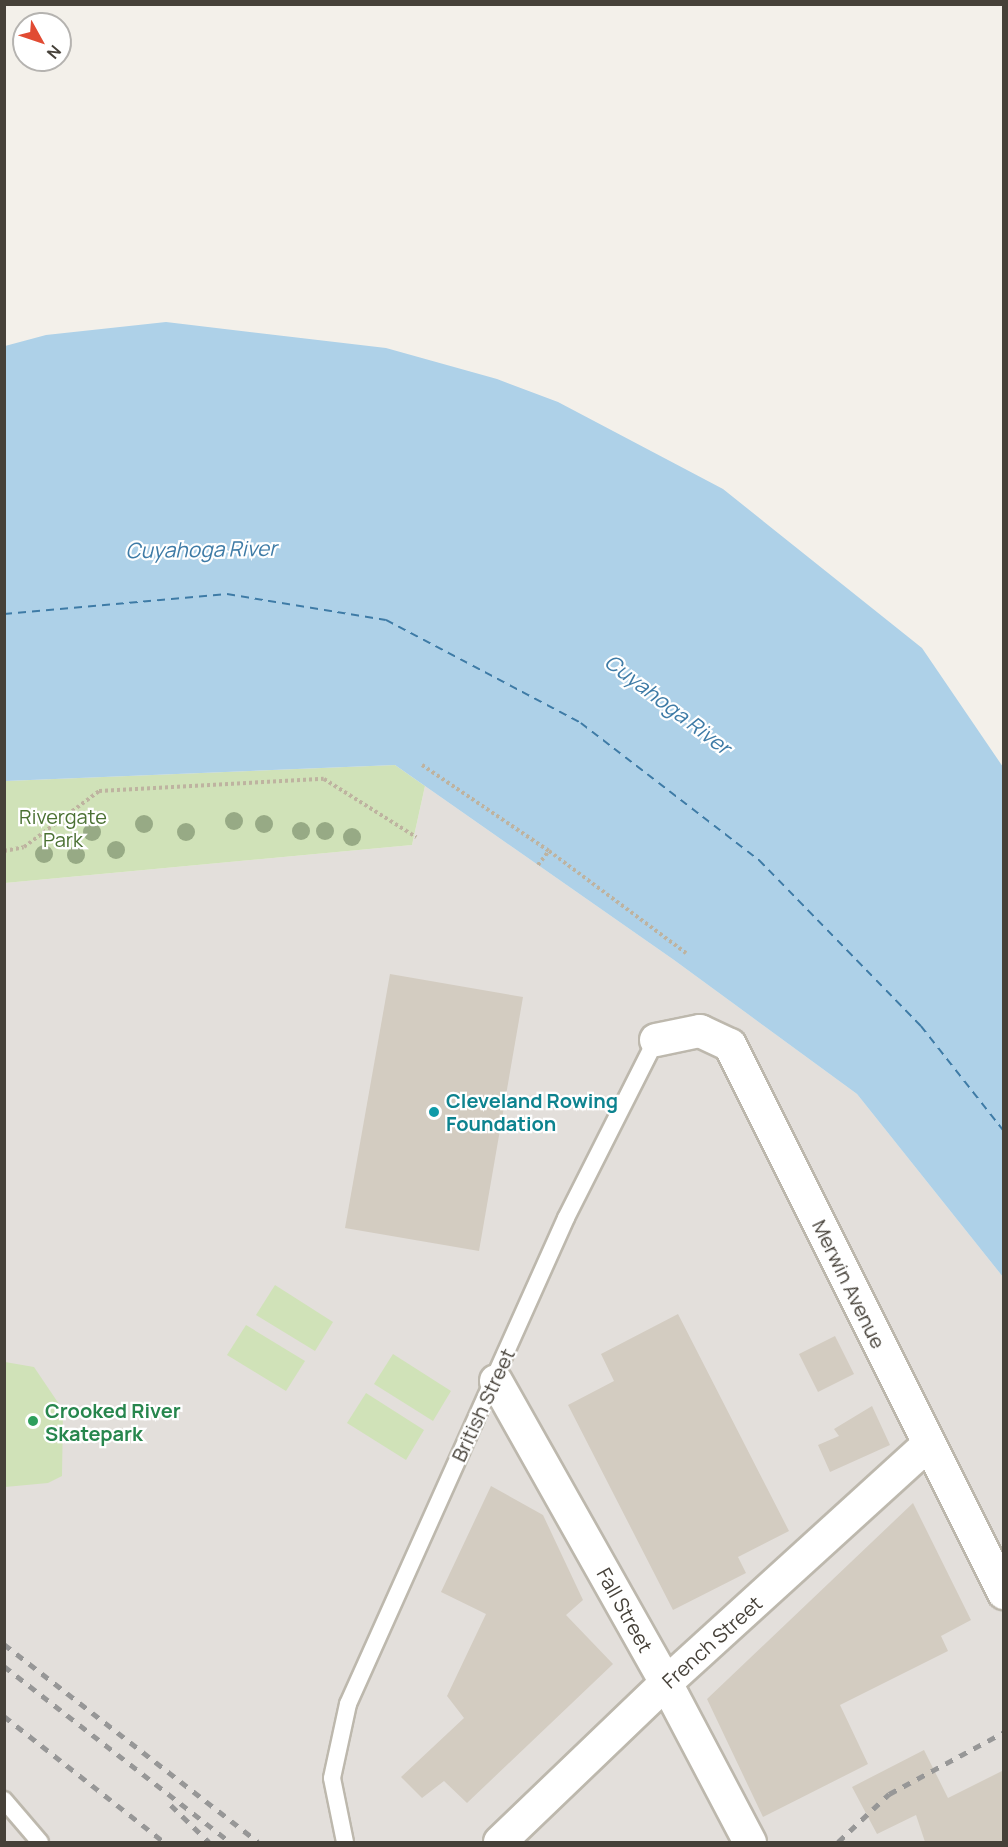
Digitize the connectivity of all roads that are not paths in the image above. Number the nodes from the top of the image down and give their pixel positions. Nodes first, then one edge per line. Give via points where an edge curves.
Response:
1 (656, 1040) joint
2 (496, 1381) junction
3 (928, 1445) junction
4 (1004, 1593) edge
5 (666, 1683) junction
6 (4, 1800) edge
7 (40, 1842) edge
8 (345, 1842) edge
9 (500, 1842) edge
10 (750, 1842) edge

1 - 2 lane, British Street via 566,1218
1 - 3 street, Merwin Avenue via 700,1031 730,1045
2 - 5 street, Fall Street
2 - 8 lane, British Street via 398,1587 348,1704 332,1778
3 - 4 street, Merwin Avenue
3 - 5 street, French Street
5 - 9 street, French Street
5 - 10 street, Fall Street
6 - 7 lane

